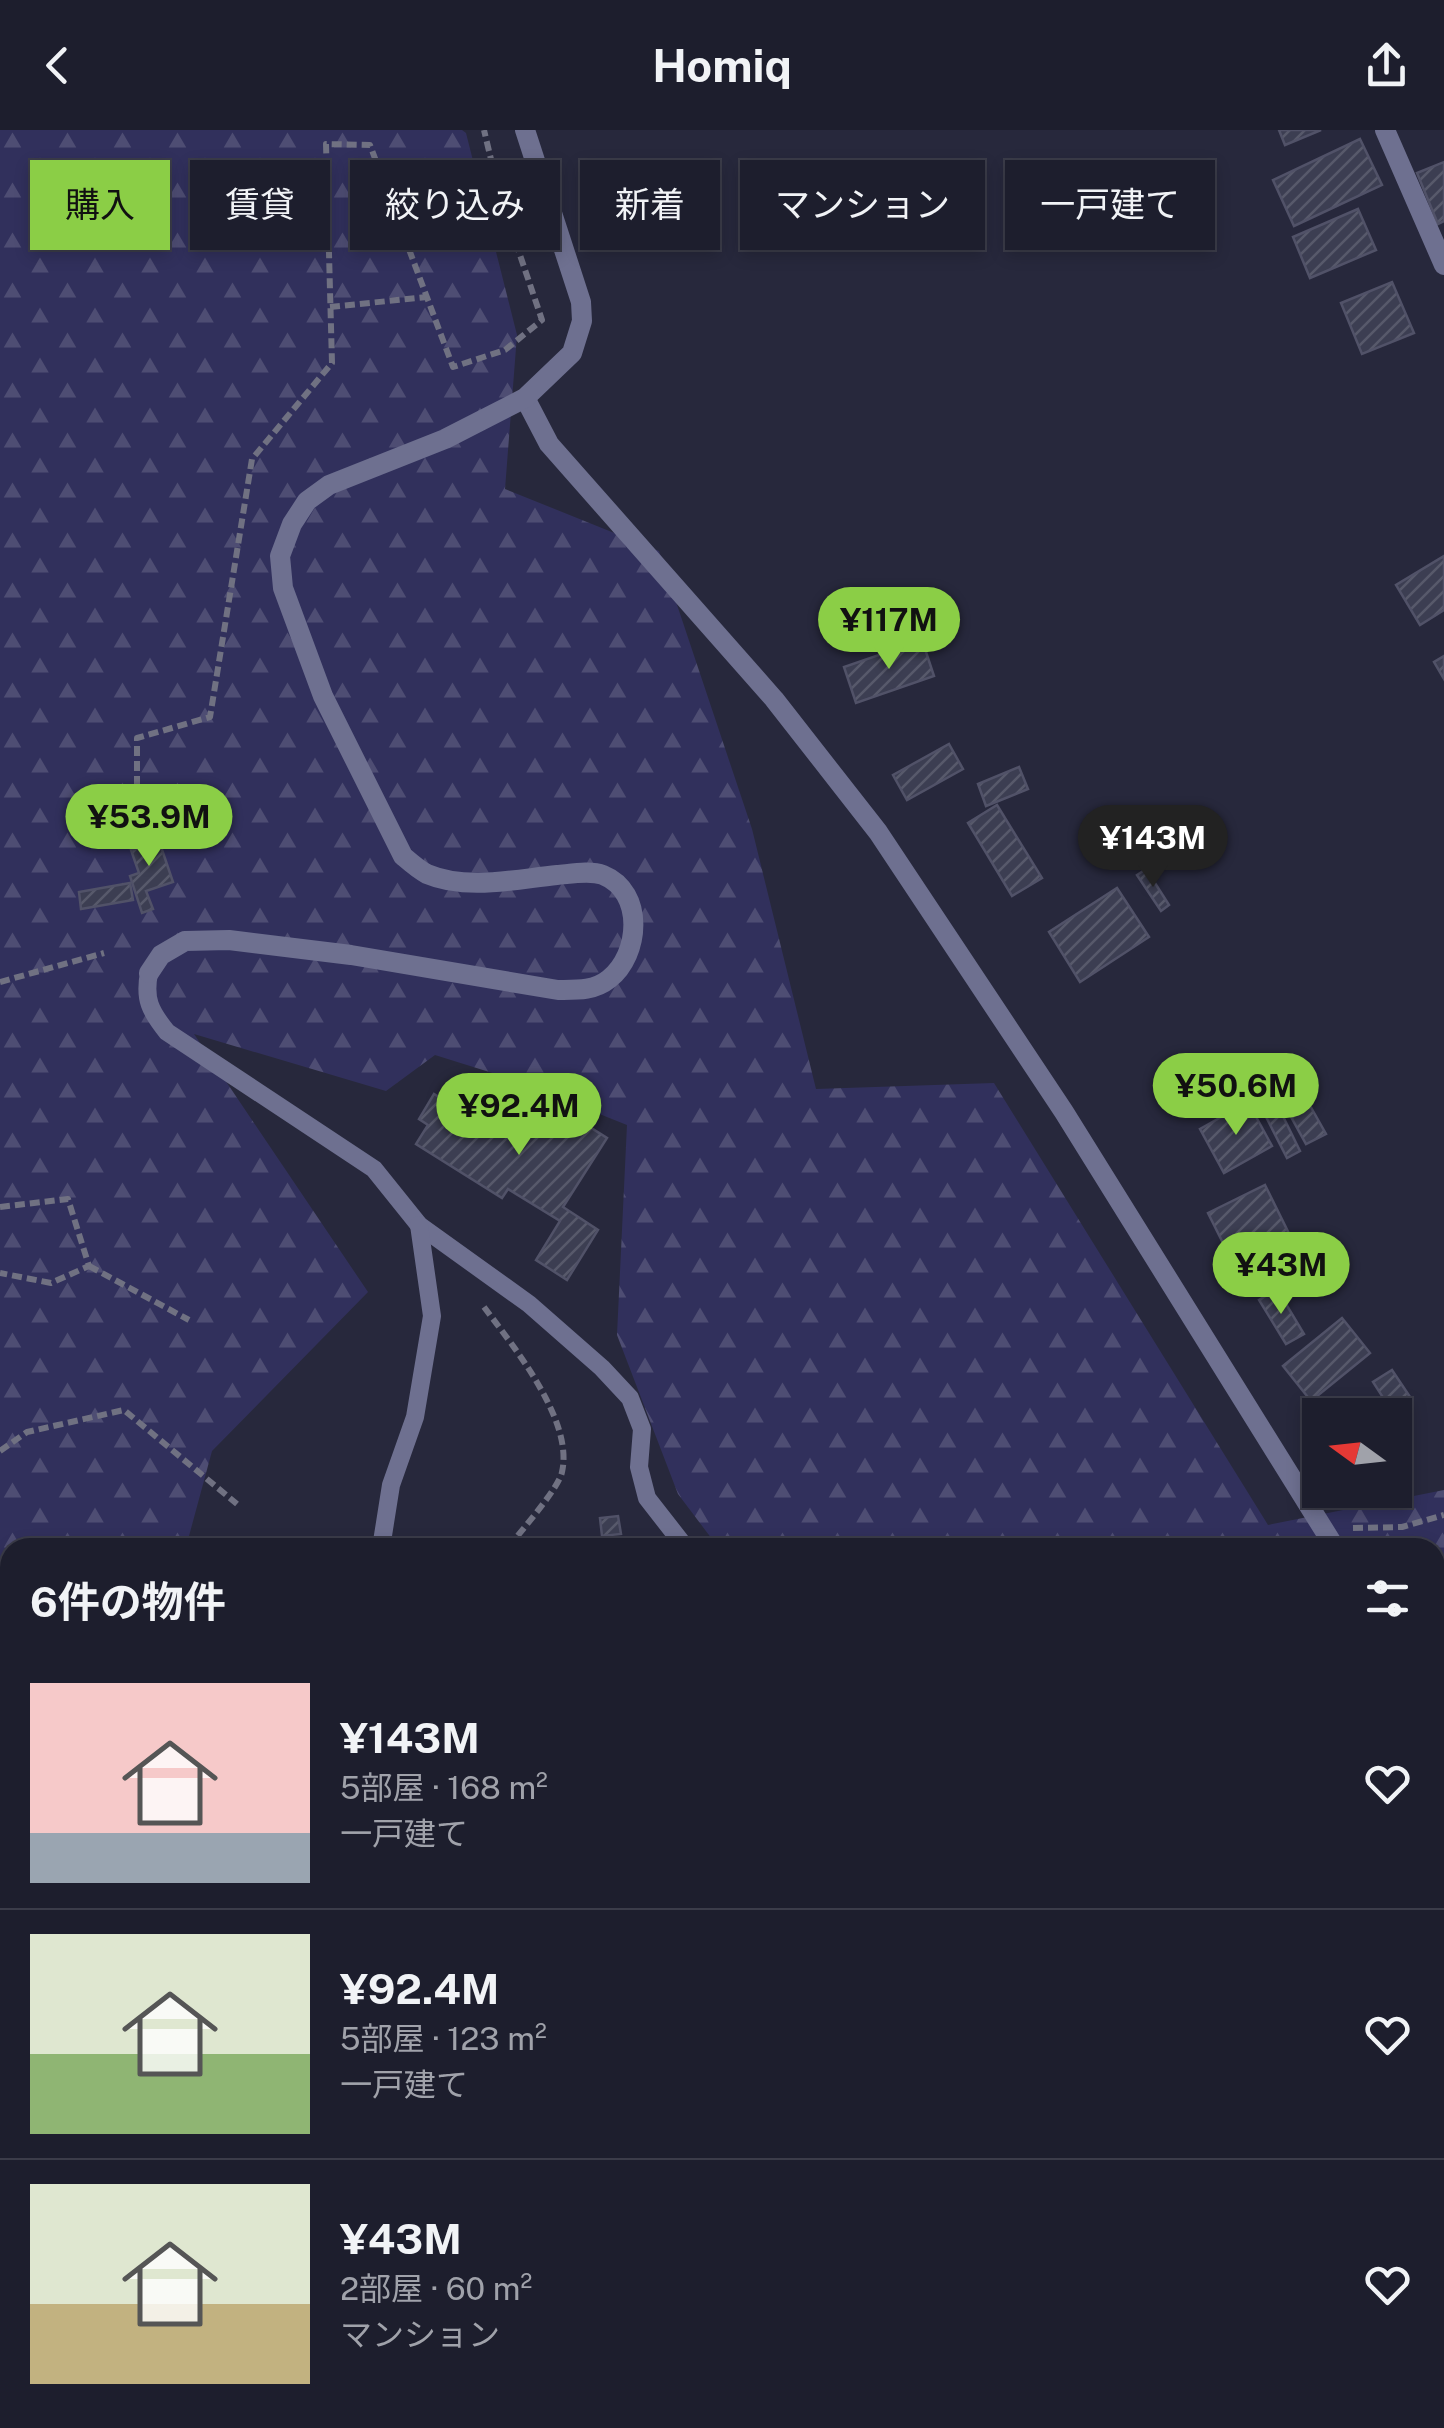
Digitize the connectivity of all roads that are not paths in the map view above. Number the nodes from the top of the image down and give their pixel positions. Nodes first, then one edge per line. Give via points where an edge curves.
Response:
1 (525, 130) edge
2 (1385, 130) edge
3 (1444, 265) edge
4 (525, 398) junction
5 (149, 973) joint
6 (419, 1225) junction
7 (383, 1538) edge
8 (678, 1538) edge
9 (1329, 1538) edge

1 - 4 street via 582,321 572,353
2 - 3 street
4 - 5 street via 307,501 280,556 283,588 322,696 402,856 426,874 458,882 602,875 629,906 636,930 627,960 588,990 558,990 351,955 185,941 161,955
4 - 9 street via 549,444 774,700 878,832 1064,1112
5 - 6 lane via 144,995 167,1032 374,1168
6 - 7 lane via 432,1316 415,1417 391,1485
6 - 8 lane via 529,1304 630,1398 642,1429 639,1468 647,1498

